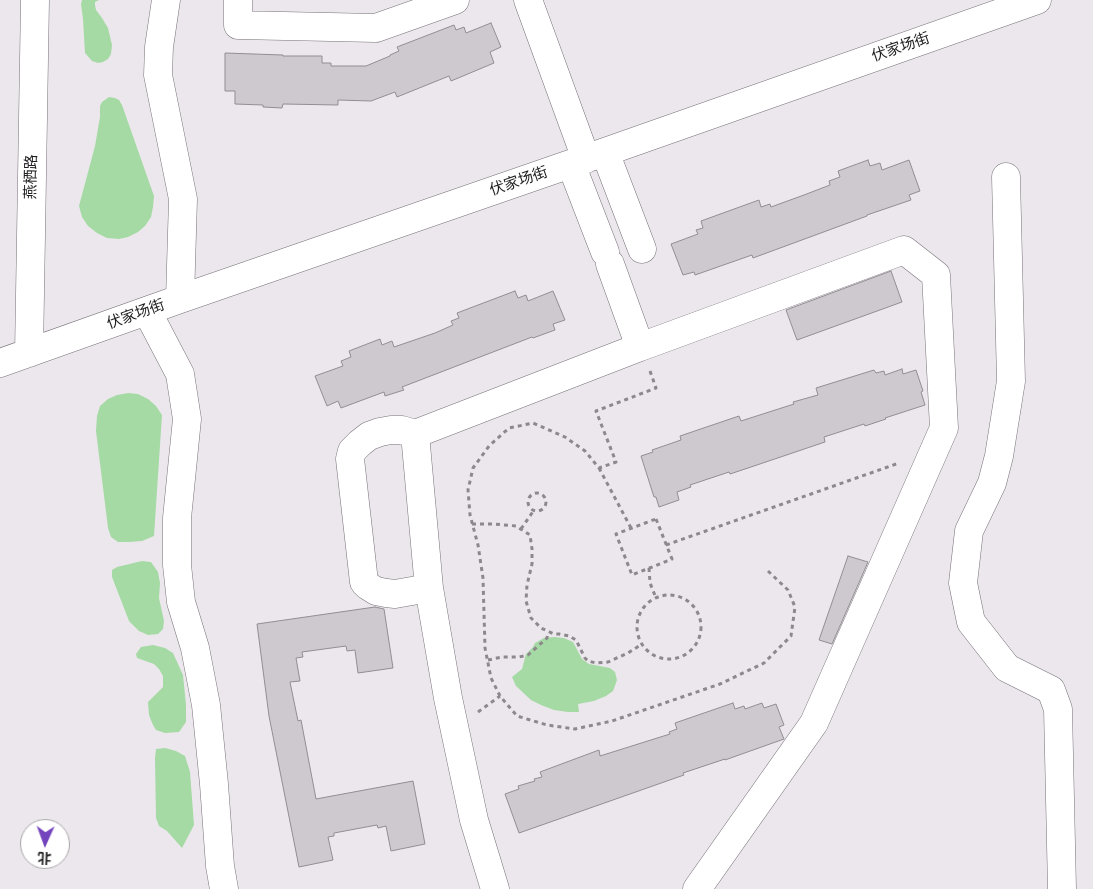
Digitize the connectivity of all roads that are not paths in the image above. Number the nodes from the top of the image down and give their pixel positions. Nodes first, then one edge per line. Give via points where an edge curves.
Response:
1 (35, 0) edge
2 (166, 0) edge
3 (238, 0) edge
4 (455, 0) edge
5 (528, 0) edge
6 (1037, 0) edge
7 (587, 158) junction
8 (1006, 177) dead end
9 (642, 249) dead end
10 (180, 299) junction
11 (147, 311) junction
12 (640, 348) junction
13 (29, 353) junction
14 (0, 363) edge
15 (415, 434) junction
16 (429, 588) junction
17 (224, 889) edge
18 (495, 889) edge
19 (697, 889) edge
20 (1062, 889) edge

1 - 13 street, 燕栖路
2 - 10 street via 158,76 182,199
3 - 4 street via 238,25 376,28
5 - 7 street
6 - 7 street, 伏家场街
7 - 9 street
7 - 10 street, 伏家场街
7 - 12 street via 607,258
8 - 20 street via 1011,381 992,483 969,531 963,583 971,622 1007,668 1051,690 1058,709
10 - 11 street, 伏家场街
11 - 13 street, 伏家场街
11 - 17 street via 180,374 187,419 177,518 177,565 181,602 195,648 206,705
12 - 15 street
12 - 19 street via 904,250 936,276 944,428 814,723
13 - 14 street, 伏家场街
15 - 16 street
15 - 16 street via 390,430 369,436 352,451 350,459 364,582 376,591 395,594
16 - 18 street via 474,820

